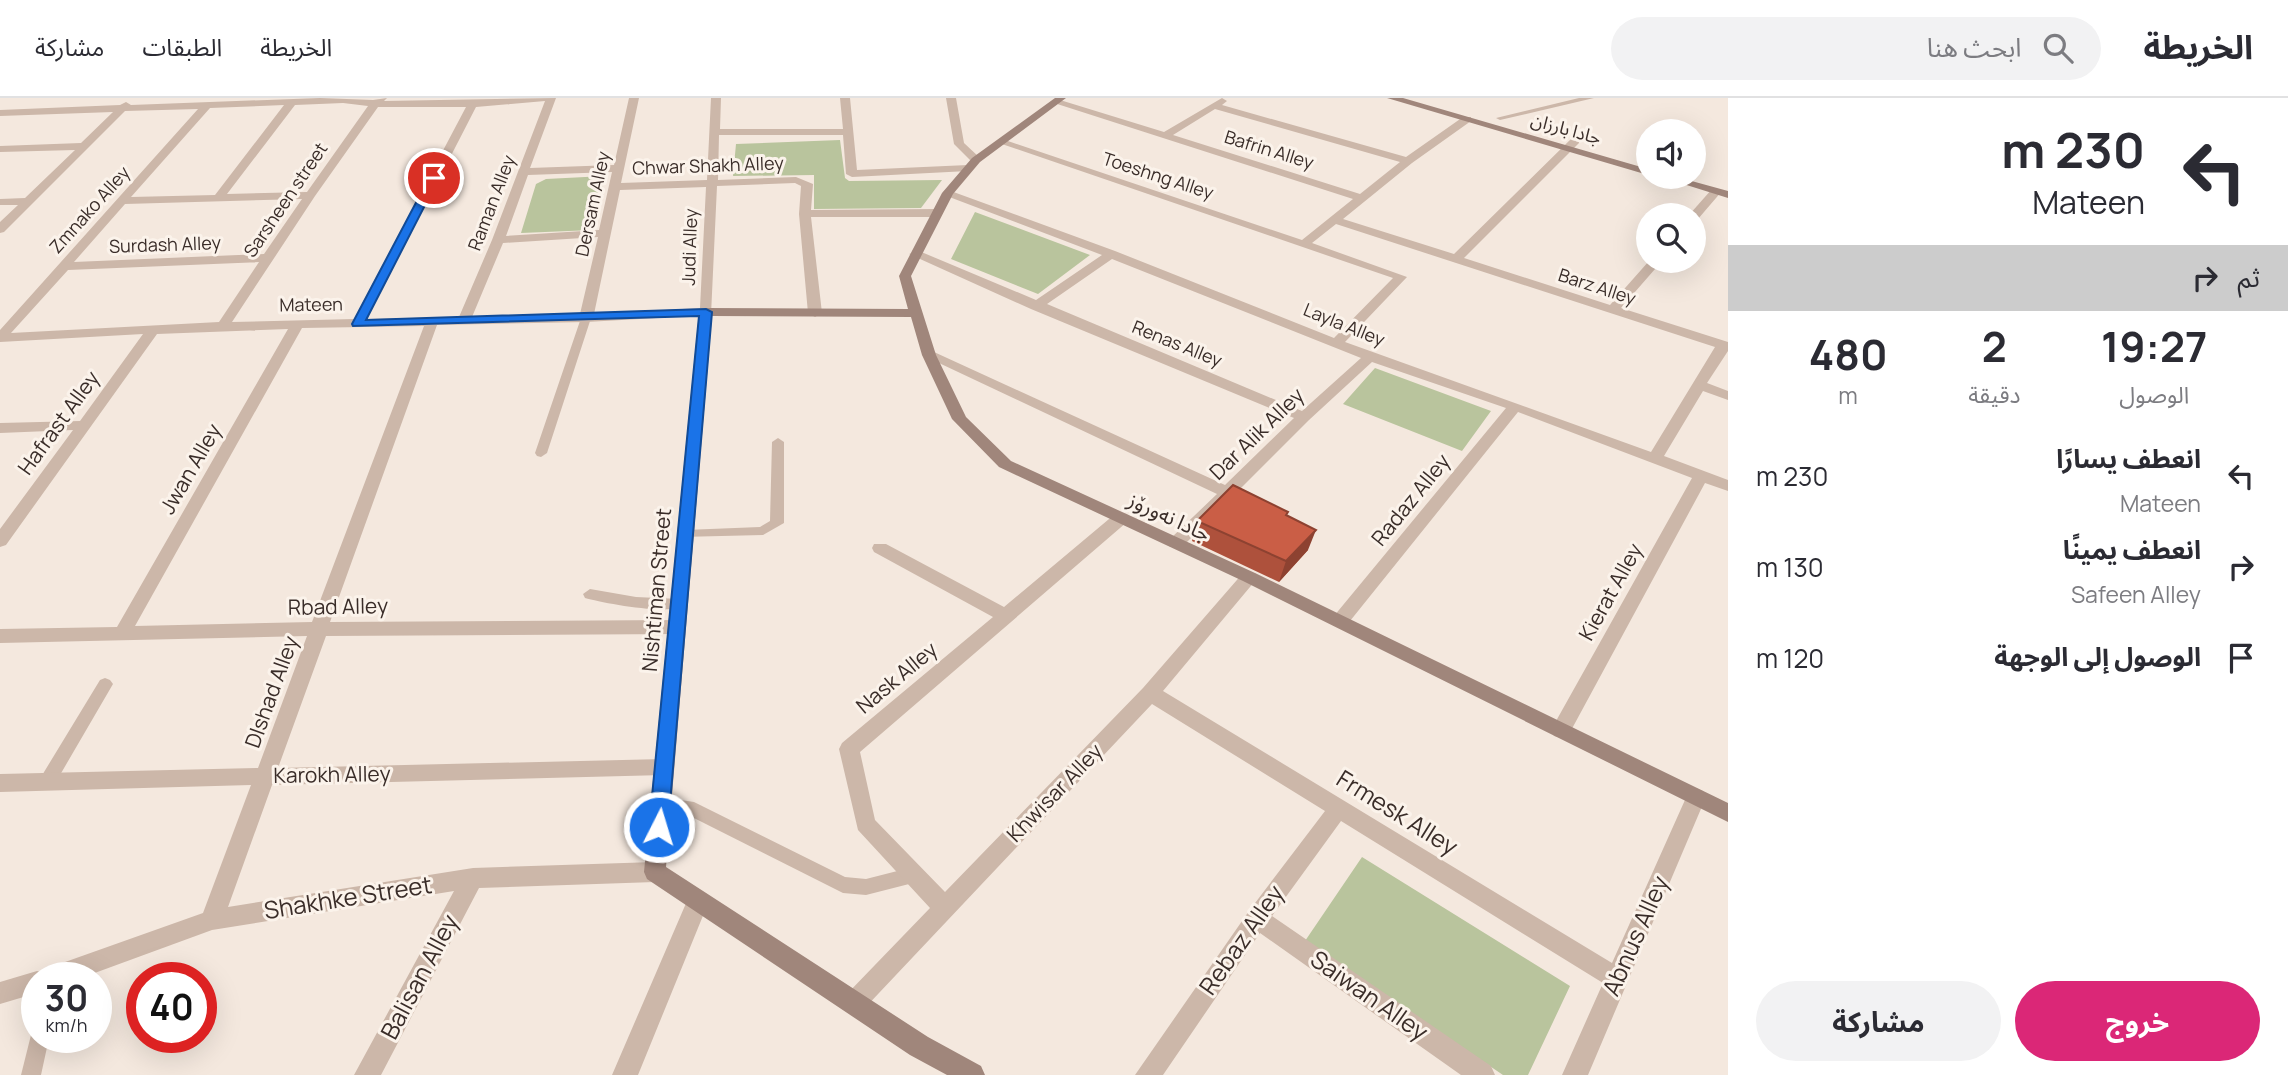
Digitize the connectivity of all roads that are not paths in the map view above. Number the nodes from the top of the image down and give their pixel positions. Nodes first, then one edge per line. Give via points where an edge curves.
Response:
1 (134, 98) edge
2 (331, 98) edge
3 (549, 98) edge
4 (634, 98) edge
5 (716, 98) edge
6 (845, 98) edge
7 (951, 98) edge
8 (1228, 98) edge
9 (1392, 98) edge
10 (1428, 98) edge
11 (1590, 98) edge
12 (517, 99) edge
13 (346, 100) junction
14 (1059, 100) edge
15 (292, 102) junction
16 (378, 102) edge
17 (206, 105) junction
18 (472, 105) junction
19 (1214, 106) junction
20 (124, 107) junction
21 (0, 113) edge
22 (1500, 118) junction
23 (1467, 119) junction
24 (714, 132) junction
25 (848, 132) junction
26 (1165, 136) junction
27 (1000, 142) junction
28 (1572, 144) junction
29 (85, 146) junction
30 (0, 149) edge
31 (1636, 158) edge
32 (1408, 161) junction
33 (972, 164) junction
34 (618, 168) junction
35 (1636, 168) edge
36 (522, 172) junction
37 (1706, 178) edge
38 (710, 184) junction
39 (1728, 184) edge
40 (614, 187) junction
41 (948, 192) junction
42 (1722, 193) edge
43 (310, 195) junction
44 (218, 198) junction
45 (1362, 198) junction
46 (29, 201) junction
47 (121, 201) junction
48 (0, 202) edge
49 (1706, 207) edge
50 (937, 213) junction
51 (805, 214) junction
52 (1335, 219) junction
53 (0, 229) edge
54 (605, 233) junction
55 (498, 240) junction
56 (1305, 243) junction
57 (915, 254) junction
58 (1111, 254) junction
59 (268, 258) junction
60 (1456, 259) junction
61 (64, 266) junction
62 (1645, 273) edge
63 (1036, 306) junction
64 (1612, 310) junction
65 (706, 312) junction
66 (815, 313) junction
67 (916, 313) junction
68 (586, 318) junction
69 (464, 320) junction
70 (432, 321) junction
71 (358, 324) junction
72 (297, 325) junction
73 (223, 326) junction
74 (153, 330) junction
75 (0, 338) edge
76 (1337, 342) junction
77 (1726, 346) edge
78 (929, 355) junction
79 (1370, 357) junction
80 (1699, 385) junction
81 (1728, 396) edge
82 (1515, 406) junction
83 (1304, 417) junction
84 (84, 425) junction
85 (0, 428) edge
86 (778, 442) dead end
87 (541, 453) dead end
88 (1656, 457) junction
89 (1702, 475) junction
90 (1728, 486) edge
91 (1227, 492) junction
92 (1121, 518) junction
93 (6, 525) edge
94 (685, 534) junction
95 (0, 541) edge
96 (1176, 543) junction
97 (880, 548) dead end
98 (1249, 577) junction
99 (590, 594) dead end
100 (679, 604) junction
101 (1006, 616) junction
102 (1340, 621) junction
103 (677, 627) junction
104 (319, 629) junction
105 (122, 634) junction
106 (0, 636) edge
107 (105, 684) dead end
108 (1150, 693) junction
109 (1561, 730) junction
110 (664, 767) junction
111 (265, 777) junction
112 (47, 782) junction
113 (0, 783) edge
114 (1696, 797) junction
115 (661, 804) junction
116 (1339, 807) junction
117 (1728, 813) edge
118 (655, 873) junction
119 (913, 875) junction
120 (473, 878) junction
121 (698, 901) junction
122 (945, 908) junction
123 (1256, 918) junction
124 (212, 920) junction
125 (95, 962) edge
126 (1617, 979) junction
127 (21, 987) edge
128 (0, 993) edge
129 (854, 1003) junction
130 (36, 1053) edge
131 (32, 1075) edge
132 (367, 1075) edge
133 (625, 1075) edge
134 (972, 1075) edge
135 (1148, 1075) edge
136 (1482, 1075) edge
137 (1575, 1075) edge

1 - 20 street
2 - 13 street
3 - 12 street
3 - 36 street, Raman Alley
4 - 34 street, Dersam Alley
5 - 24 street, Judi Alley
6 - 25 street
7 - 33 street via 959,144
8 - 19 street, Bafrin Alley
9 - 23 street, جادا بارزان
10 - 22 street, جادا بارزان
11 - 22 lane
12 - 18 street
13 - 15 street
13 - 16 street
14 - 26 street, Bafrin Alley
14 - 27 street, جادا نەورۆز
15 - 17 street
15 - 44 street
16 - 18 street
16 - 43 street, Sarsheen street
17 - 20 street
17 - 47 street, Zmnako Alley
18 - 71 street
19 - 26 street, Bafrin Alley
19 - 32 street
20 - 21 street
20 - 29 street
22 - 28 street, جادا بارزان
23 - 28 street, جادا بارزان
23 - 32 street
24 - 25 street
24 - 38 street, Judi Alley
25 - 33 street via 852,174
26 - 45 street, Bafrin Alley
27 - 33 street, جادا نەورۆز
27 - 56 street, Toeshng Alley
28 - 31 street, جادا بارزان
28 - 35 street, جادا بارزان
28 - 60 street
29 - 30 street
29 - 46 street
32 - 45 street
33 - 41 street, جادا نەورۆز
34 - 36 street
34 - 40 street, Dersam Alley
36 - 55 street, Raman Alley
37 - 39 street
38 - 40 street, Chwar Shakh Alley
38 - 51 street, Chwar Shakh Alley via 796,180 807,184
38 - 65 street, Judi Alley
40 - 54 street, Dersam Alley
41 - 50 street, جادا نەورۆز
41 - 58 street, Layla Alley
42 - 49 street
43 - 44 street
43 - 59 street, Sarsheen street
44 - 47 street
45 - 52 street
46 - 48 street
46 - 53 street
47 - 61 street, Zmnako Alley
50 - 51 street
50 - 57 street, جادا نەورۆز
51 - 66 street
52 - 56 street
52 - 60 street, Barz Alley
54 - 55 street
54 - 68 street, Dersam Alley
55 - 69 street, Raman Alley
56 - 76 street, Toeshng Alley via 1401,277
57 - 63 street, Renas Alley
57 - 67 street, جادا نەورۆز via 905,276
58 - 63 street
58 - 76 street, Layla Alley
59 - 61 street, Surdash Alley
59 - 73 street, Sarsheen street
60 - 64 street, Barz Alley
61 - 75 street, Zmnako Alley
62 - 64 street
63 - 83 street, Renas Alley
64 - 77 street, Barz Alley
65 - 66 street, Mateen
65 - 68 street, Mateen
65 - 94 street, Nishtiman Street
66 - 67 street, Mateen
67 - 78 street, جادا نەورۆز
68 - 69 street, Mateen
68 - 87 lane
69 - 70 street, Mateen
70 - 71 street, Mateen
70 - 104 street, Dlshad Alley
71 - 72 street, Mateen
72 - 73 street, Mateen
72 - 105 street, Jwan Alley
73 - 74 street, Mateen
74 - 75 street, Mateen
74 - 84 street, Hafrast Alley
76 - 79 street, Layla Alley
77 - 80 street
78 - 91 street
78 - 92 street, جادا نەورۆز via 959,419 1005,464
79 - 82 street, Layla Alley
79 - 83 street, Dar Alik Alley
80 - 81 street
80 - 88 street
82 - 88 street, Layla Alley
82 - 102 street, Radaz Alley
83 - 91 street, Dar Alik Alley
84 - 85 street
84 - 93 street, Hafrast Alley
86 - 94 lane via 777,523 763,531
88 - 89 street, Layla Alley
89 - 90 street, Layla Alley
89 - 109 street, Kierat Alley
91 - 96 street, Dar Alik Alley
92 - 96 street, جادا نەورۆز
92 - 101 street, Nask Alley
93 - 95 street, Hafrast Alley
94 - 100 street, Nishtiman Street
96 - 98 street, جادا نەورۆز
97 - 101 street
98 - 102 street, جادا نەورۆز
98 - 108 street, Khwisar Alley
99 - 100 lane
100 - 103 street, Nishtiman Street
101 - 119 street, Nask Alley via 849,749 865,824
102 - 109 street, جادا نەورۆز
103 - 104 street, Rbad Alley
103 - 110 street, Nishtiman Street
104 - 105 street, Rbad Alley
104 - 111 street, Dlshad Alley
105 - 106 street, Rbad Alley
107 - 112 lane
108 - 116 street, Frmesk Alley
108 - 122 street, Khwisar Alley
109 - 114 street, جادا نەورۆز
110 - 111 street, Karokh Alley
110 - 115 street, Nishtiman Street
111 - 112 street, Karokh Alley
111 - 124 street, Dlshad Alley
112 - 113 street, Karokh Alley
114 - 117 street, جادا نەورۆز
114 - 126 street, Abnus Alley
115 - 118 street, Nishtiman Street
115 - 119 lane via 688,807 843,885 866,887
116 - 123 street, Rebaz Alley
116 - 126 street, Frmesk Alley
118 - 120 street, Shakhke Street
118 - 121 street
119 - 122 street, Nask Alley
120 - 124 street, Shakhke Street
120 - 132 street, Balisan Alley
121 - 129 street
121 - 133 street
122 - 129 street, Khwisar Alley
123 - 135 street, Rebaz Alley
123 - 136 street, Saiwan Alley
124 - 125 street, Shakhke Street
126 - 137 street, Abnus Alley
127 - 128 street
129 - 134 street
130 - 131 lane

